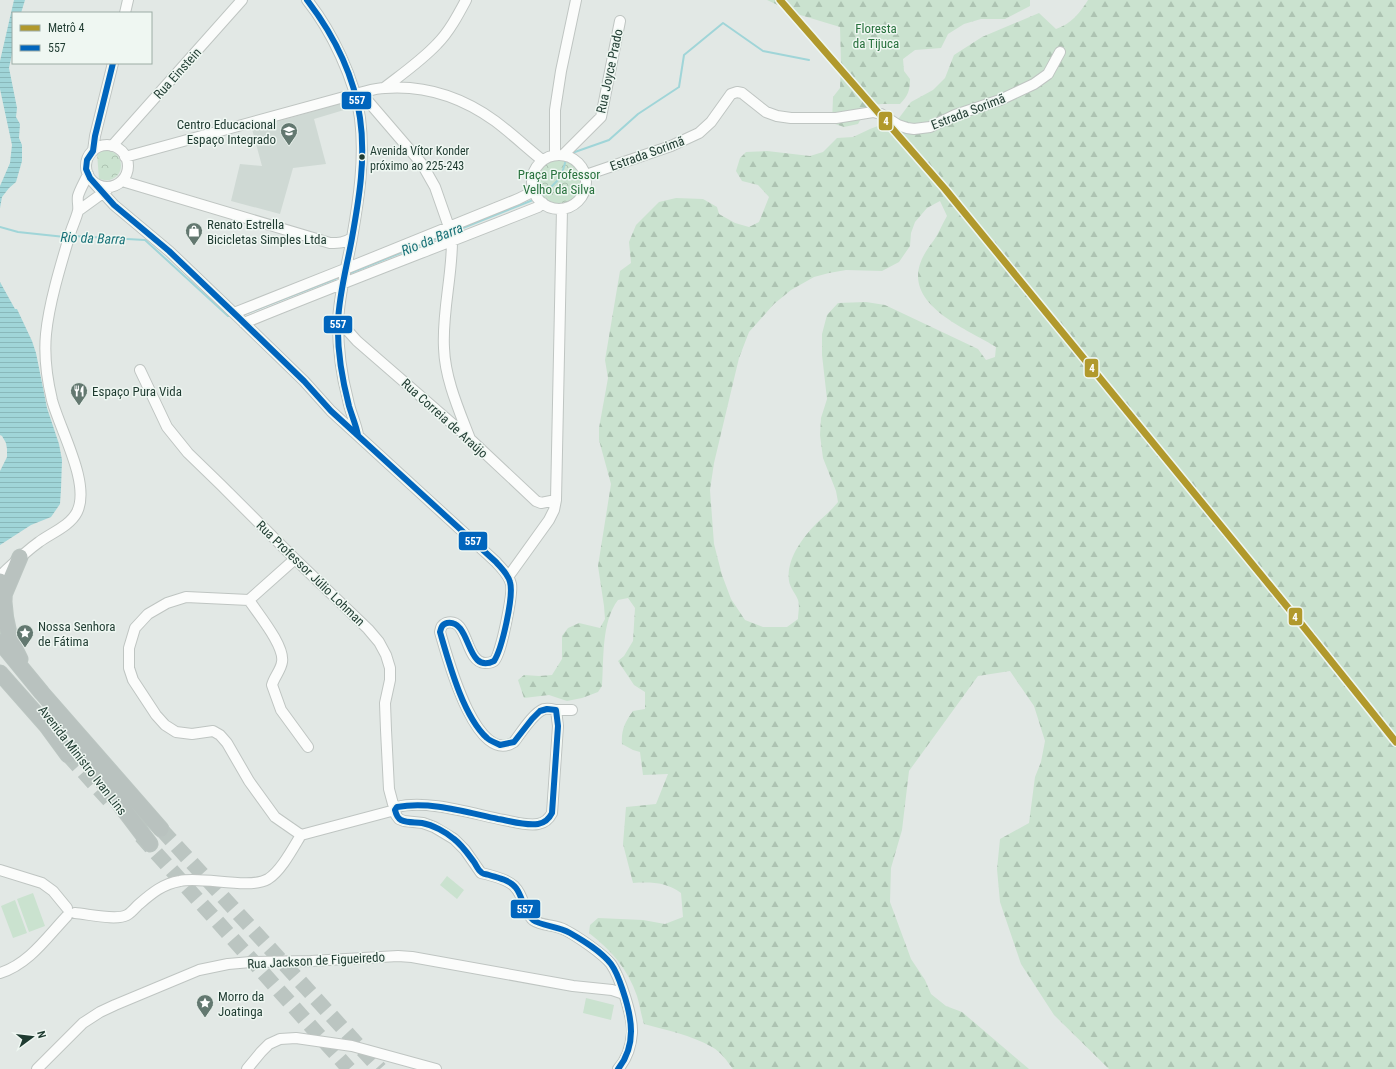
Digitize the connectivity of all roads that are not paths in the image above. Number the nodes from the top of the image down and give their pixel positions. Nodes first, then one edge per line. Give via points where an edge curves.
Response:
1 (128, 0) edge
2 (242, 0) edge
3 (306, 0) edge
4 (466, 0) edge
5 (576, 0) edge
6 (125, 12) edge
7 (620, 21) dead end
8 (1060, 52) dead end
9 (113, 64) edge
10 (384, 88) junction
11 (358, 94) junction
12 (112, 146) junction
13 (92, 151) junction
14 (563, 155) junction
15 (125, 157) junction
16 (542, 160) junction
17 (586, 175) junction
18 (91, 178) junction
19 (122, 180) junction
20 (111, 187) junction
21 (103, 194) junction
22 (78, 197) junction
23 (538, 197) junction
24 (88, 203) junction
25 (562, 209) junction
26 (78, 211) junction
27 (449, 227) junction
28 (352, 238) junction
29 (452, 241) junction
30 (344, 276) junction
31 (239, 318) junction
32 (338, 320) junction
33 (140, 370) dead end
34 (348, 402) junction
35 (457, 403) junction
36 (331, 411) junction
37 (439, 412) junction
38 (358, 435) junction
39 (471, 440) junction
40 (556, 500) junction
41 (20, 557) junction
42 (295, 559) junction
43 (0, 576) edge
44 (508, 577) junction
45 (0, 581) edge
46 (4, 595) junction
47 (249, 600) junction
48 (0, 642) edge
49 (0, 658) edge
50 (0, 673) edge
51 (556, 710) junction
52 (572, 710) dead end
53 (87, 745) junction
54 (308, 747) dead end
55 (68, 755) tunnel mouth
56 (396, 809) junction
57 (161, 829) tunnel mouth
58 (301, 835) junction
59 (150, 844) tunnel mouth
60 (0, 870) edge
61 (70, 912) junction
62 (0, 973) edge
63 (624, 994) junction
64 (37, 1069) edge
65 (247, 1069) edge
66 (436, 1069) edge
67 (618, 1069) edge

1 - 6 street
2 - 12 street, Rua Einstein
3 - 11 street via 330,34
4 - 10 street via 438,44
5 - 14 street via 555,110
7 - 14 street, Rua Joyce Prado via 601,118
8 - 17 street, Estrada Sorimã via 1048,74 1034,84 930,127 907,128 873,112 836,118 777,116 766,112 742,93 736,92 731,94 711,122 699,133 671,146
9 - 13 street
10 - 11 street
10 - 16 street via 412,87 429,90 464,103 493,120
11 - 15 street
11 - 27 street via 422,164 435,187
11 - 28 street via 362,136 361,174
12 - 13 street via 102,146
12 - 15 street via 120,150
13 - 18 street via 87,160
14 - 16 street
14 - 17 street via 577,161
15 - 19 street via 128,169
16 - 23 street via 532,178
17 - 25 street via 584,193 579,201
18 - 20 street via 102,186
18 - 21 street
18 - 22 street
19 - 20 street
19 - 28 street via 330,243 346,242
20 - 21 street
21 - 24 street
21 - 31 street via 169,251
22 - 24 street
22 - 26 street
23 - 25 street via 548,207
23 - 27 street
23 - 29 street via 538,207
24 - 26 street
25 - 40 street
26 - 41 street via 48,318 45,352 55,414 70,450 81,496 73,518
27 - 30 street
28 - 30 street
29 - 30 street
29 - 35 street via 444,348 446,367
30 - 31 street
30 - 31 street
30 - 32 street
31 - 36 street
32 - 34 street via 339,359
32 - 37 street, Rua Correia de Araújo via 357,341
33 - 42 street, Rua Professor Júlio Lohman via 167,426 188,453
34 - 36 street via 346,409 341,412
34 - 38 street
35 - 37 street via 450,410
35 - 39 street
36 - 38 street
37 - 39 street, Rua Correia de Araújo
38 - 44 street via 496,562
39 - 40 street, Rua Correia de Araújo via 536,501 541,504
40 - 44 street via 550,520
41 - 43 street
41 - 46 highway
42 - 47 street
42 - 56 street, Rua Professor Júlio Lohman via 368,629 386,655 390,668 385,703 389,789
44 - 51 street via 512,586 511,596 502,644 494,661 482,663 476,659 459,626 450,622 441,626 440,632 456,680 478,727 485,737 495,744 511,744 543,709
45 - 46 highway via 3,583
46 - 53 highway via 7,625 19,658
47 - 54 street via 276,641 282,656 282,664 272,685 281,710
47 - 58 street via 186,597 167,603 148,614 135,628 129,648 129,668 133,680 165,725 176,732 192,734 213,731 220,735 275,817
48 - 53 highway
49 - 59 highway, Avenida Ministro Ivan Lins via 77,748
50 - 55 highway
51 - 52 street
51 - 56 street via 558,726 552,809 550,817 546,820 539,824 527,824 413,804
53 - 57 highway
56 - 58 street
56 - 63 street via 399,819 423,823 445,833 465,850 481,873 514,885 532,920 564,929 592,948 610,963
58 - 61 street via 290,854 268,879 233,883 180,880 161,886 127,915 114,917
60 - 61 street via 42,883 53,891
61 - 62 street via 31,955
63 - 64 street, Rua Jackson de Figueiredo via 412,957 228,964 199,970 100,1012 83,1023
63 - 67 street via 632,1033 626,1058
65 - 66 street via 269,1044 280,1039 296,1038 352,1046

